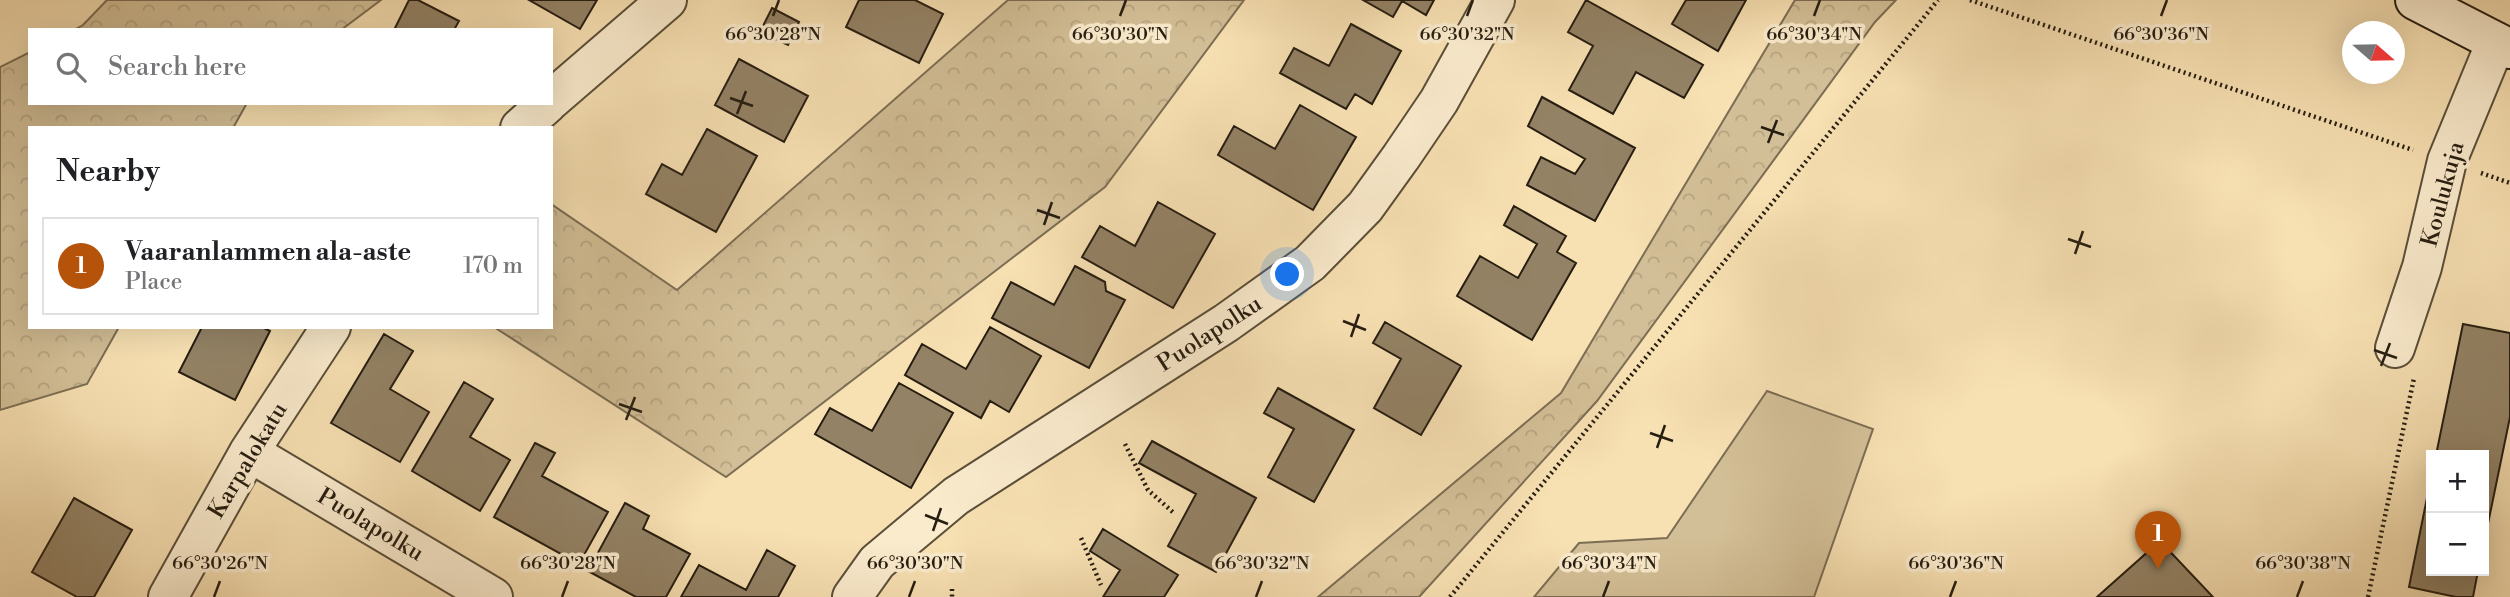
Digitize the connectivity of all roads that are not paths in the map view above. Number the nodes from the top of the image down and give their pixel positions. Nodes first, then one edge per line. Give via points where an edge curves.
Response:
1 (667, 0) edge
2 (1495, 0) edge
3 (2416, 0) edge
4 (2503, 46) edge
5 (553, 99) edge
6 (547, 105) edge
7 (522, 126) edge
8 (330, 329) edge
9 (2395, 348) dead end
10 (249, 452) junction
11 (168, 597) edge
12 (493, 597) edge
13 (852, 597) edge

1 - 5 street
2 - 13 street, Puolapolku via 1439,102 1401,157 1365,207 1310,263 1216,330 956,496 877,562
3 - 4 street
4 - 9 street, Koulukuja via 2447,161 2422,267
6 - 7 street
8 - 10 street, Karpalokatu
10 - 11 street, Karpalokatu
10 - 12 street, Puolapolku

